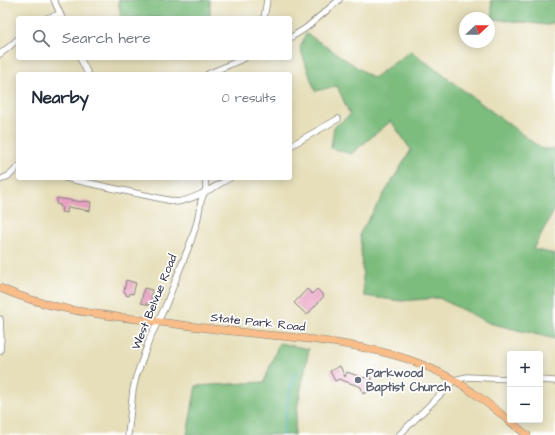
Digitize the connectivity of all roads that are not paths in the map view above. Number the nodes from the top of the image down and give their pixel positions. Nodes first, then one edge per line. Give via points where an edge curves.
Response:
1 (54, 0) edge
2 (267, 0) edge
3 (339, 0) edge
4 (61, 16) edge
5 (264, 16) edge
6 (292, 37) edge
7 (16, 41) edge
8 (0, 54) edge
9 (81, 60) edge
10 (240, 60) edge
11 (87, 72) edge
12 (213, 72) edge
13 (338, 120) dead end
14 (292, 145) edge
15 (16, 169) edge
16 (0, 180) edge
17 (74, 180) edge
18 (205, 180) edge
19 (226, 180) edge
20 (205, 191) junction
21 (0, 288) edge
22 (0, 320) edge
23 (158, 322) junction
24 (0, 351) edge
25 (507, 379) edge
26 (454, 380) junction
27 (543, 380) edge
28 (555, 381) edge
29 (128, 435) edge
30 (399, 435) edge
31 (527, 435) edge

1 - 4 street
2 - 5 street
3 - 6 street
7 - 8 street
9 - 11 street
10 - 12 street
13 - 14 street
15 - 16 street
17 - 20 street via 173,202 184,201
18 - 20 street, West Belvue Road
19 - 20 street
20 - 23 street, West Belvue Road via 191,241
21 - 23 main road, State Park Road via 60,308
22 - 24 street
23 - 26 main road, State Park Road via 312,339 370,349 411,360
23 - 29 street, West Belvue Road via 136,377
25 - 26 street via 467,377
26 - 30 street
26 - 31 main road, State Park Road via 472,391
27 - 28 street

